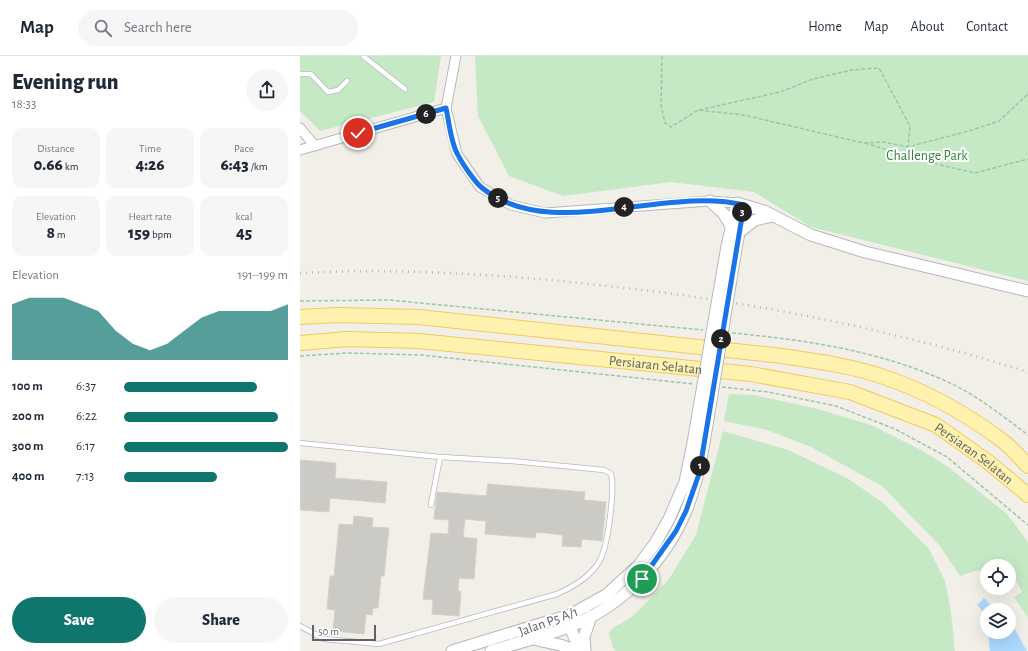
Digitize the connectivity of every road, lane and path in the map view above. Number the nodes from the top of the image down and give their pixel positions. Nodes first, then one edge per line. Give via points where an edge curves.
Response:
1 (363, 56) edge
2 (456, 56) edge
3 (662, 56) edge
4 (300, 74) edge
5 (347, 81) dead end
6 (405, 88) dead end
7 (1028, 94) edge
8 (446, 108) junction
9 (698, 110) junction
10 (300, 128) edge
11 (863, 143) junction
12 (314, 146) junction
13 (908, 147) junction
14 (300, 150) edge
15 (1028, 159) edge
16 (710, 201) junction
17 (740, 204) junction
18 (773, 216) junction
19 (735, 231) junction
20 (1028, 291) edge
21 (300, 317) edge
22 (300, 343) edge
23 (300, 356) edge
24 (698, 384) dead end
25 (722, 387) dead end
26 (300, 443) edge
27 (699, 443) junction
28 (1005, 443) junction
29 (440, 457) junction
30 (1028, 457) edge
31 (1028, 466) edge
32 (1028, 495) edge
33 (431, 505) dead end
34 (1028, 526) edge
35 (591, 616) junction
36 (568, 621) junction
37 (300, 626) edge
38 (531, 639) junction
39 (452, 651) edge
40 (491, 651) edge
41 (577, 651) edge
42 (585, 651) edge

1 - 6 lane
2 - 8 street
3 - 9 path via 661,105 665,122 671,127
4 - 5 lane via 311,74 328,92 338,90
7 - 13 path via 999,121
8 - 12 street
8 - 16 street via 457,154 480,187 511,205 545,213
9 - 11 path via 744,115
9 - 13 path via 780,92 813,79 852,70 879,68 910,126
10 - 12 street
11 - 13 path via 883,142
11 - 15 path via 918,160 975,173
12 - 14 street
16 - 17 street
16 - 19 street via 724,214
17 - 18 street
17 - 19 street
18 - 19 street via 755,220
18 - 20 street via 810,235 865,252
19 - 27 street, bridge
21 - 28 main road, Persiaran Selatan via 339,315 419,318 782,356 838,365 878,375 922,393 964,415
22 - 32 main road, Persiaran Selatan via 347,339 419,341 751,374 850,392 936,425 987,461
23 - 24 path via 347,353 421,355
25 - 34 path via 768,392 836,406 895,429 947,457
26 - 29 lane
27 - 35 street, Jalan P5 A/1 via 699,474 676,531 642,579 617,600
27 - 36 street, Jalan P5 A/1 via 669,519 656,542 639,565 606,595
28 - 30 main road
28 - 31 main road, Persiaran Selatan
29 - 33 lane
29 - 37 lane via 604,470 611,474 613,482 610,519 600,560 588,575 573,587 557,594 379,644 324,639
35 - 36 street, Jalan P5 A/1
35 - 42 street via 584,637
36 - 38 street, Jalan P5 A/1
36 - 39 street, Jalan P5 A/1
36 - 42 street via 576,641
38 - 40 street, Jalan P5 A/1
38 - 41 street

